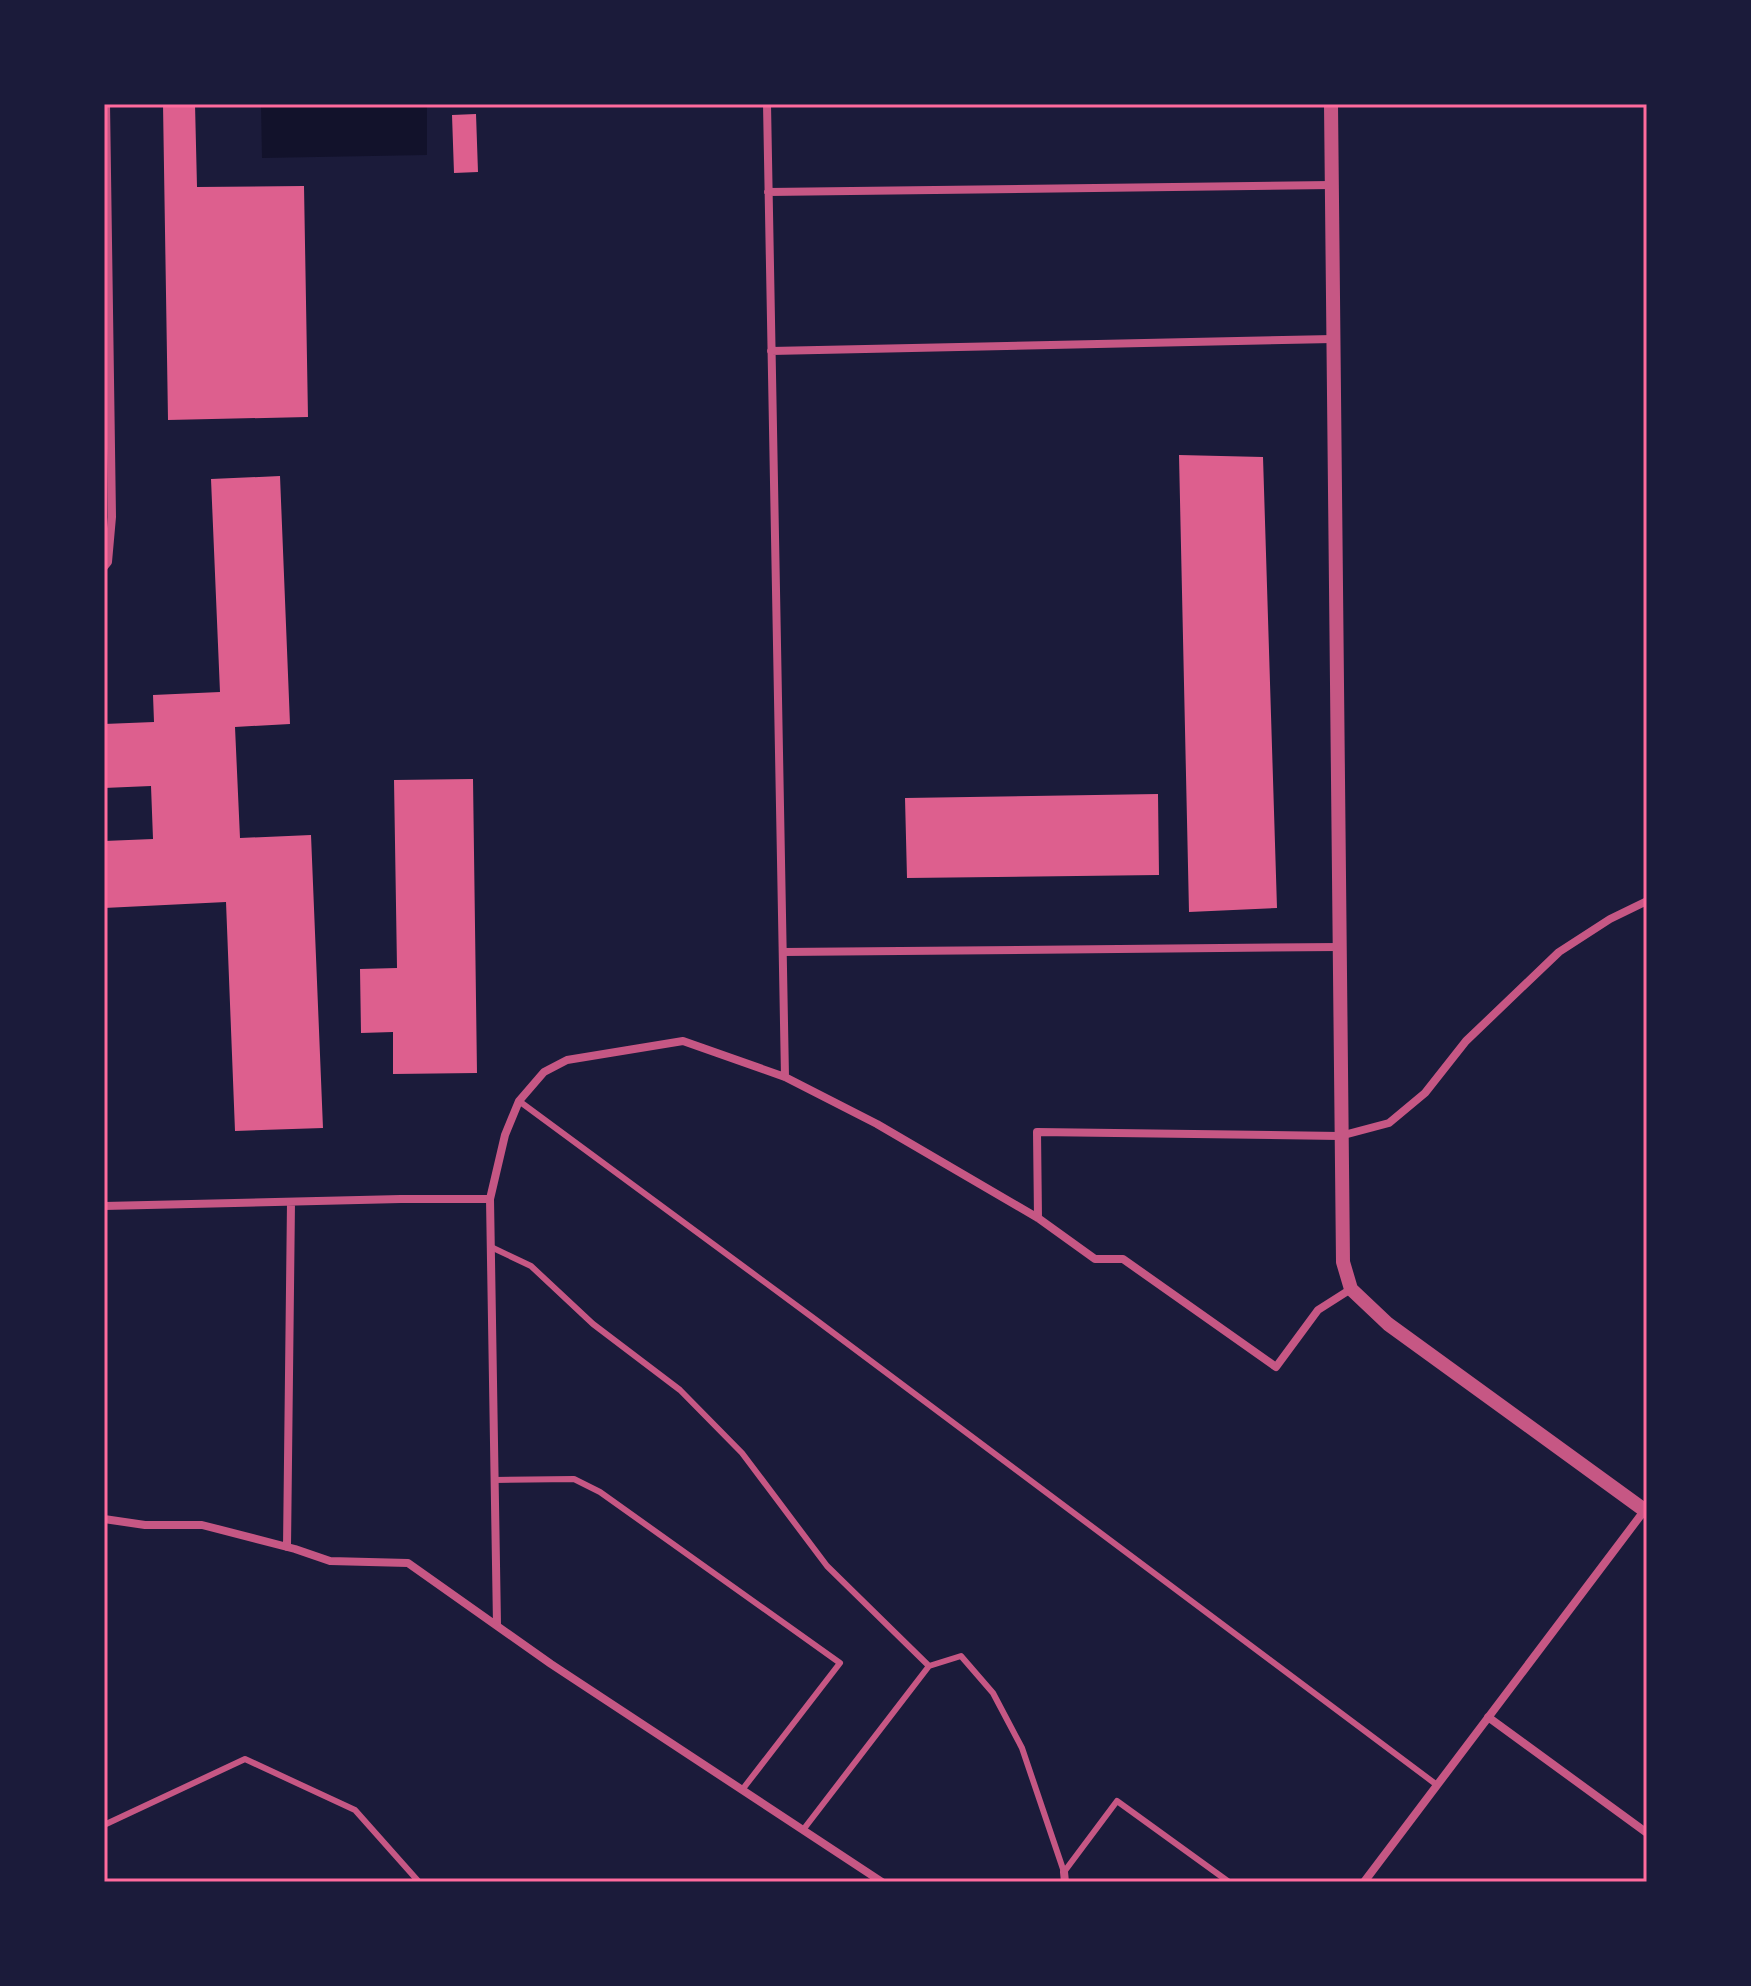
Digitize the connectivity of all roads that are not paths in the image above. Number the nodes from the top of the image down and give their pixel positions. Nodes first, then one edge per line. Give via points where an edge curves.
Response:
1 (106, 104) edge
2 (767, 104) edge
3 (1331, 104) edge
4 (1331, 185) junction
5 (768, 192) junction
6 (106, 293) edge
7 (1333, 339) junction
8 (771, 351) junction
9 (104, 567) edge
10 (1647, 901) edge
11 (1339, 947) junction
12 (783, 952) junction
13 (785, 1077) junction
14 (519, 1101) junction
15 (1340, 1136) junction
16 (490, 1199) junction
17 (291, 1202) junction
18 (104, 1206) edge
19 (1038, 1218) junction
20 (491, 1247) junction
21 (1351, 1289) junction
22 (494, 1480) junction
23 (1646, 1509) edge
24 (104, 1519) edge
25 (287, 1547) junction
26 (497, 1625) junction
27 (929, 1666) junction
28 (1488, 1717) junction
29 (1437, 1785) junction
30 (742, 1790) junction
31 (104, 1825) edge
32 (803, 1830) junction
33 (1647, 1833) edge
34 (1064, 1872) junction
35 (419, 1882) edge
36 (882, 1882) edge
37 (1065, 1882) edge
38 (1229, 1882) edge
39 (1364, 1882) edge

1 - 6 street
2 - 5 street
3 - 4 street
4 - 5 street
4 - 7 street
5 - 8 street
6 - 9 street via 112,517
7 - 8 street
7 - 11 street
8 - 12 street
10 - 15 street via 1559,952 1466,1041 1425,1093 1389,1123
11 - 12 street
11 - 15 street
12 - 13 street
13 - 14 street via 683,1041 567,1060 544,1072
13 - 19 street
14 - 16 street
14 - 29 lane
15 - 19 street via 1037,1132
15 - 21 street via 1343,1262
16 - 17 street
16 - 20 street
17 - 18 street
17 - 25 street
19 - 21 street via 1095,1259 1123,1259 1276,1367 1318,1310
20 - 22 street
20 - 27 lane via 531,1266 593,1324 680,1390 742,1453 827,1566
21 - 23 street via 1388,1324
22 - 26 street
22 - 30 lane via 574,1479 600,1492 840,1663
23 - 28 street
24 - 25 street via 202,1525
25 - 26 street via 330,1561 408,1563
26 - 30 street
27 - 32 lane
27 - 34 lane via 961,1656 993,1693 1022,1748
28 - 29 street
28 - 33 street
29 - 39 street
30 - 32 street
31 - 35 lane via 245,1759 355,1810
32 - 36 street
34 - 37 street
34 - 38 lane via 1117,1801

